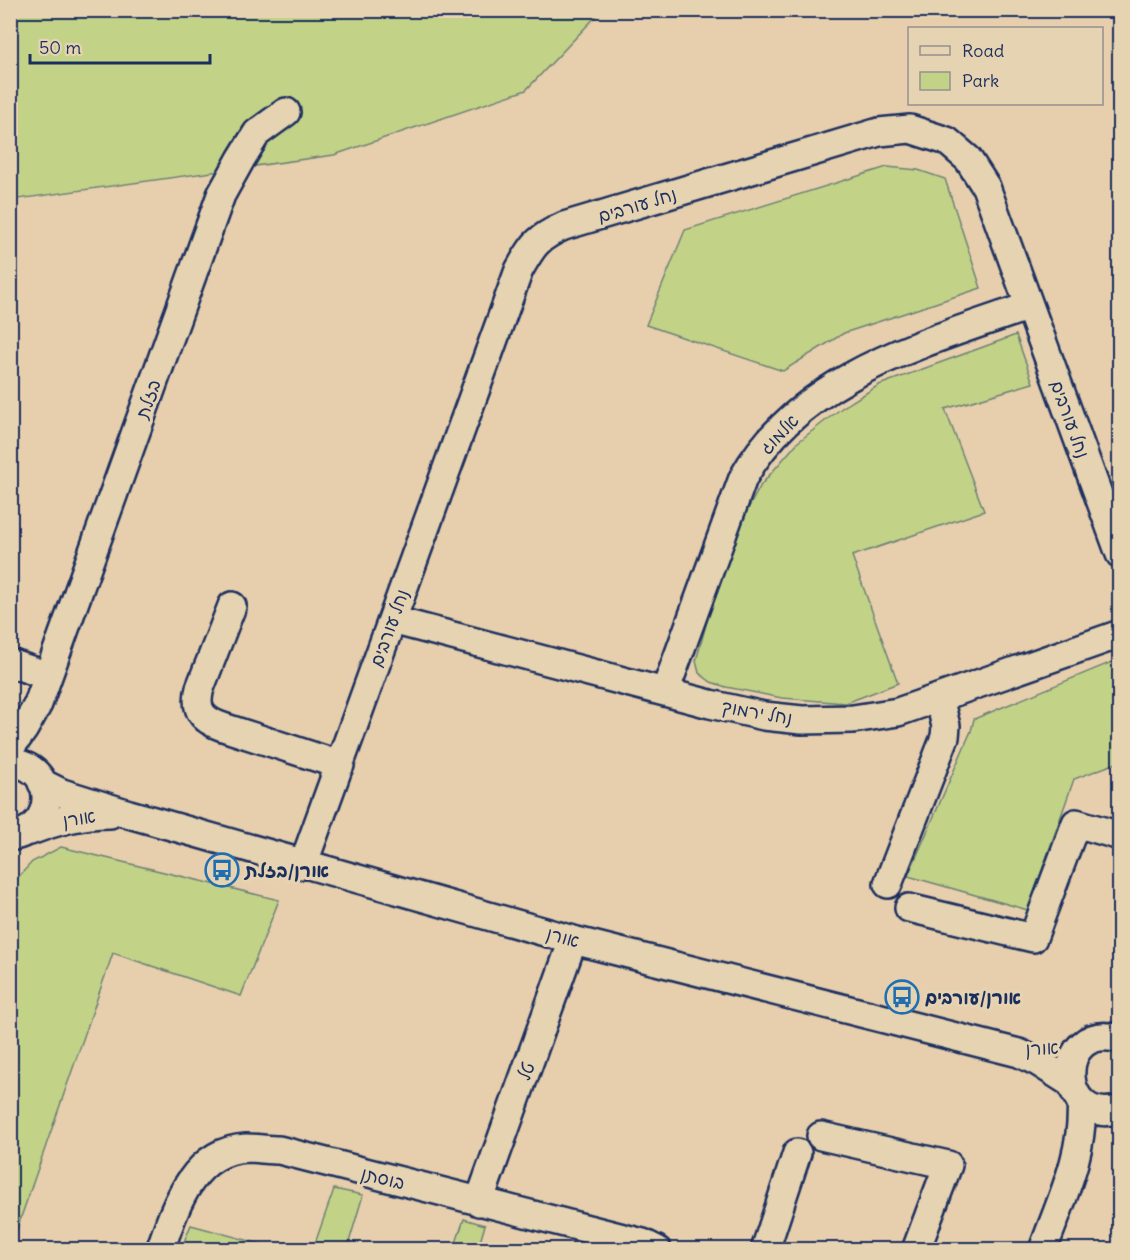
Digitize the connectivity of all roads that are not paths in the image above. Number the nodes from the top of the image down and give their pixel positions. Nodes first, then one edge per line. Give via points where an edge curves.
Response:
1 (286, 112) dead end
2 (1029, 306) junction
3 (1119, 554) edge
4 (232, 606) dead end
5 (392, 620) junction
6 (1119, 634) edge
7 (10, 663) edge
8 (48, 676) junction
9 (665, 692) junction
10 (939, 698) junction
11 (38, 704) junction
12 (10, 748) edge
13 (10, 763) edge
14 (340, 765) junction
15 (39, 778) junction
16 (129, 814) junction
17 (1119, 836) edge
18 (18, 837) edge
19 (303, 865) junction
20 (888, 884) dead end
21 (909, 908) dead end
22 (573, 940) junction
23 (1107, 1034) edge
24 (999, 1048) junction
25 (1076, 1092) junction
26 (1118, 1109) edge
27 (821, 1136) dead end
28 (797, 1153) dead end
29 (1076, 1158) junction
30 (478, 1202) junction
31 (160, 1250) edge
32 (657, 1250) edge
33 (765, 1250) edge
34 (916, 1250) edge
35 (1043, 1250) edge

1 - 8 street, בזלת via 257,134 221,195
2 - 3 street, נחל עורבים
2 - 5 street, נחל עורבים via 986,188 969,159 947,141 910,129 879,132 549,233 533,245 519,270
2 - 9 street, אלמוג via 895,354 843,380 793,416 753,460 743,478
4 - 14 street via 197,699 203,717 211,723
5 - 9 street, נחל ירמוך
5 - 14 street, נחל עורבים
6 - 10 street, נחל ירמוך
7 - 8 street
8 - 11 street, בזלת
9 - 10 street, נחל ירמוך via 764,716 802,720 886,714
10 - 20 street via 945,736
11 - 12 street, בזלת
11 - 15 street, בזלת via 33,751
13 - 15 street, אורן via 27,767
14 - 19 street, נחל עורבים
15 - 16 street, אורן via 70,796
15 - 18 street, בזלת via 46,804 38,823
16 - 18 street, אורן via 59,820
16 - 19 street, אורן
17 - 21 street via 1076,823 1033,938
19 - 22 street, אורן
22 - 24 street, אורן
22 - 30 street, טל
23 - 24 street, אורן via 1032,1050
23 - 25 street via 1074,1057 1070,1074
24 - 25 street, אורן via 1038,1062
25 - 26 street, אורן via 1092,1108
25 - 29 street via 1083,1121
26 - 29 street via 1099,1123
27 - 34 street via 948,1165
28 - 33 street
29 - 35 street
30 - 31 street, בוסתן via 279,1150 244,1148 216,1156 190,1179
30 - 32 street, בוסתן

